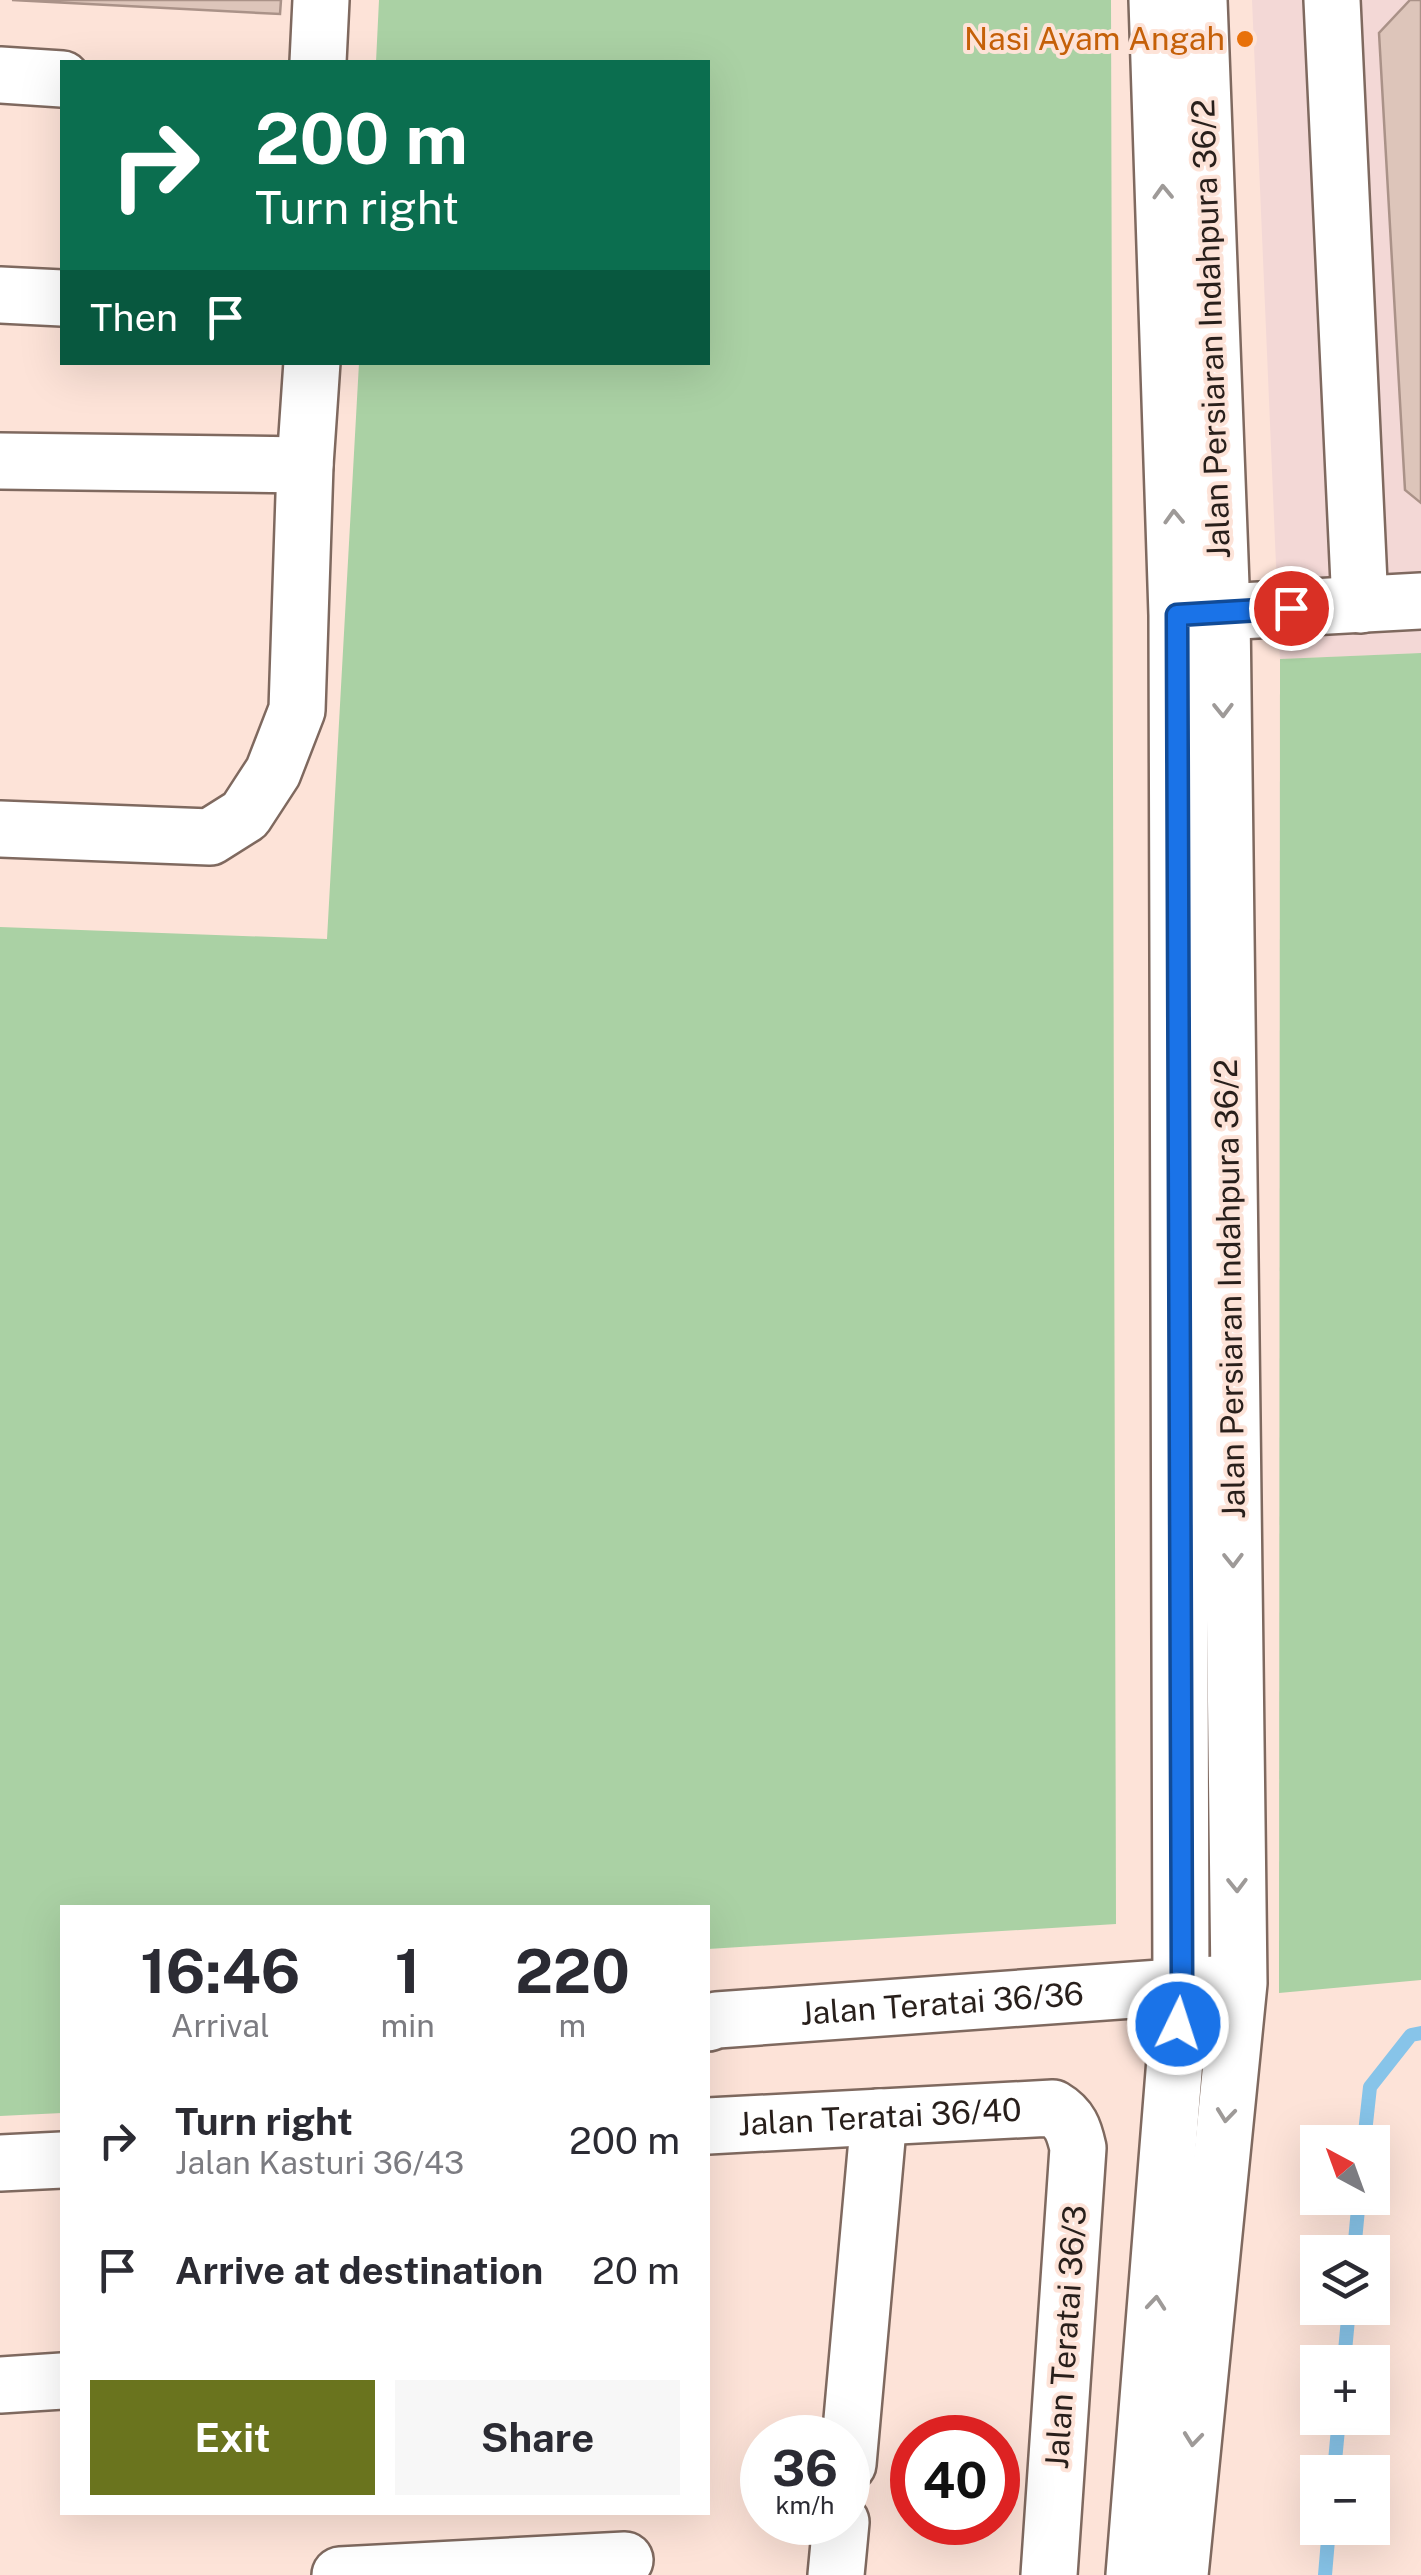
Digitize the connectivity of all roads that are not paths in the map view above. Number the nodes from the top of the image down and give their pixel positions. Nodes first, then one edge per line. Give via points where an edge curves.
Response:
1 (321, 0) edge
2 (1157, 0) edge
3 (1199, 0) edge
4 (1332, 0) edge
5 (318, 60) edge
6 (0, 75) edge
7 (60, 79) edge
8 (0, 295) edge
9 (60, 298) edge
10 (312, 365) edge
11 (0, 461) edge
12 (305, 465) junction
13 (1421, 602) edge
14 (1360, 604) junction
15 (1199, 614) junction
16 (0, 829) edge
17 (1239, 1983) junction
18 (1182, 1984) junction
19 (710, 2022) edge
20 (1053, 2108) joint
21 (879, 2117) junction
22 (710, 2126) edge
23 (60, 2160) edge
24 (0, 2163) edge
25 (60, 2381) edge
26 (0, 2385) edge
27 (852, 2415) edge
28 (839, 2545) edge
29 (626, 2549) edge
30 (340, 2575) edge
31 (836, 2575) edge
32 (1049, 2575) edge
33 (1134, 2575) edge
34 (1180, 2575) edge

1 - 5 street
15 -> 2 street, Jalan Persiaran Indahpura 36/2
3 - 15 street, Jalan Persiaran Indahpura 36/2
4 - 14 street
6 - 7 street
8 - 9 street
10 - 12 street
11 - 12 street
12 - 16 street via 297,710 273,772 244,815 210,837
13 - 14 street
14 - 15 street
15 -> 17 street, Jalan Persiaran Indahpura 36/2
15 - 18 street, Jalan Persiaran Indahpura 36/2
17 - 18 street, Jalan Teratai 36/36
17 -> 34 street, Jalan Persiaran Indahpura 36/2
18 - 19 street, Jalan Teratai 36/36
33 -> 18 street, Jalan Persiaran Indahpura 36/2
20 - 21 street, Jalan Teratai 36/40
20 - 32 street, Jalan Teratai 36/3 via 1065,2115 1078,2148
21 - 22 street, Jalan Teratai 36/40
21 - 27 street
23 - 24 street
25 - 26 street
28 - 31 street
29 - 30 street

